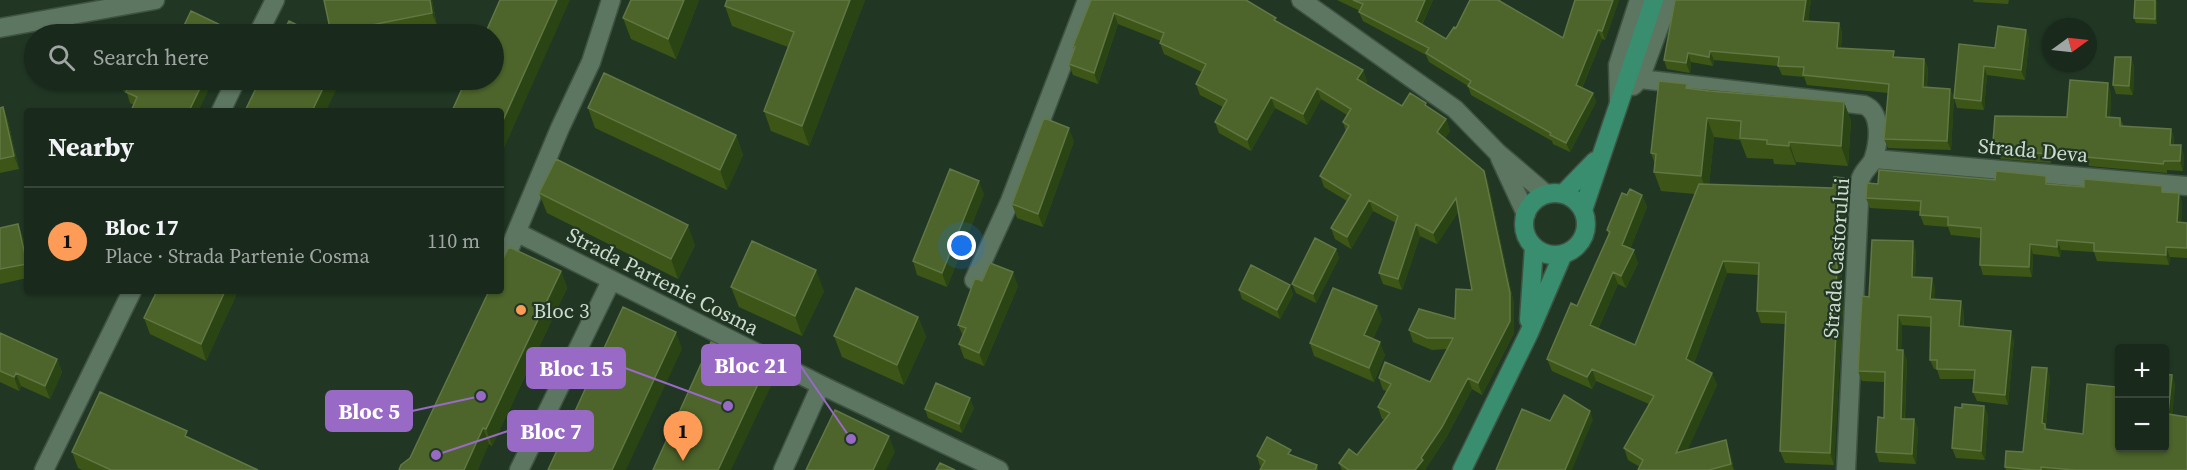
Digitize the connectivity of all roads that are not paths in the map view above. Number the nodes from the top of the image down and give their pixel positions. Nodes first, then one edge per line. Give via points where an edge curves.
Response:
1 (155, 0) edge
2 (275, 0) edge
3 (610, 0) edge
4 (1087, 0) edge
5 (1301, 0) edge
6 (1639, 0) edge
7 (1654, 0) edge
8 (1669, 0) edge
9 (263, 24) edge
10 (0, 28) edge
11 (1640, 79) junction
12 (231, 90) edge
13 (1620, 100) junction
14 (222, 108) edge
15 (1498, 153) junction
16 (1599, 157) junction
17 (1874, 159) junction
18 (2187, 186) edge
19 (1555, 194) junction
20 (1583, 210) junction
21 (1526, 214) junction
22 (518, 233) junction
23 (1534, 247) junction
24 (1563, 254) junction
25 (504, 262) edge
26 (974, 280) edge
27 (611, 281) junction
28 (131, 294) edge
29 (1529, 333) junction
30 (821, 385) junction
31 (44, 470) edge
32 (519, 470) edge
33 (783, 470) edge
34 (999, 470) edge
35 (1462, 470) edge
36 (1846, 470) edge

1 - 10 street
2 - 9 street
3 - 22 street via 591,62
4 - 26 street via 1010,201
5 - 15 street via 1455,109
6 - 13 street via 1618,65
7 - 13 main road
8 - 11 street
11 - 13 street
11 - 17 street, Strada Castorului via 1864,105 1877,122
12 - 14 street
13 - 16 main road
15 - 19 street
15 - 21 street
16 - 19 main road
16 - 20 main road
17 - 18 street, Strada Deva
17 - 36 street, Strada Castorului via 1860,181
19 - 20 main road via 1575,200
19 - 21 main road via 1534,202
20 - 24 main road via 1583,237 1572,251
21 - 23 main road via 1525,232
22 - 25 street
22 - 27 street, Strada Partenie Cosma
23 - 24 main road via 1543,253
23 - 29 main road
24 - 29 main road
27 - 30 street, Strada Partenie Cosma
27 - 32 street
28 - 31 street
29 - 35 main road
30 - 33 street
30 - 34 street, Strada Partenie Cosma

